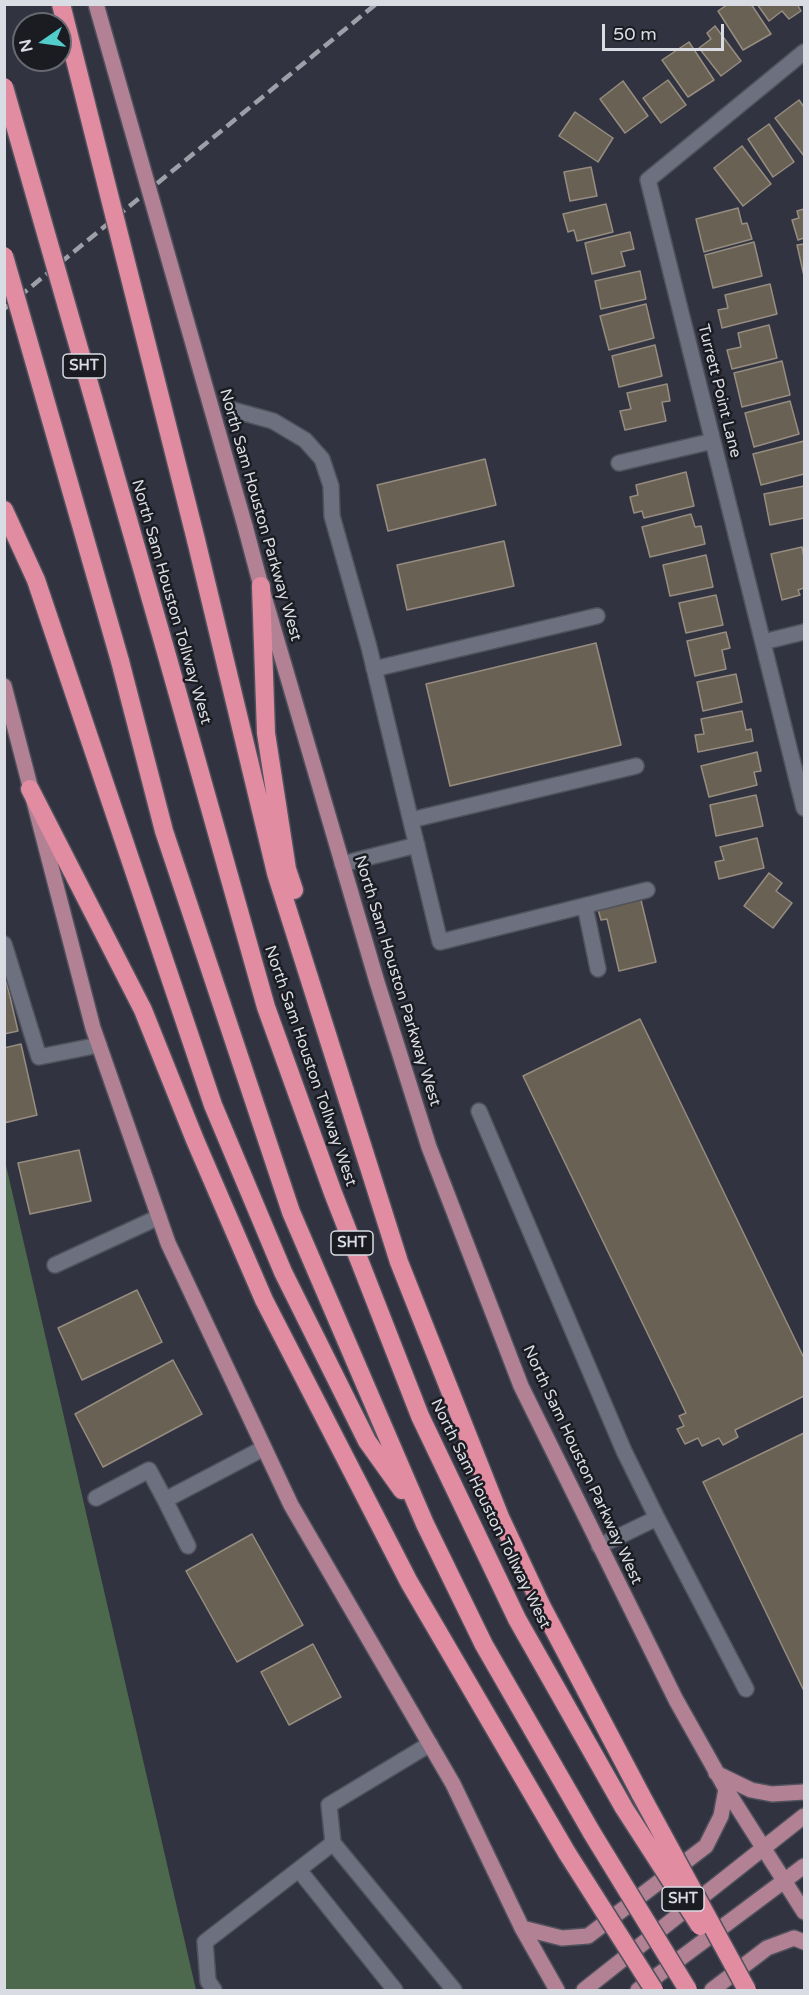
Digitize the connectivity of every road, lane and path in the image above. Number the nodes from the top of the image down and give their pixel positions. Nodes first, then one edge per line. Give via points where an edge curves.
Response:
1 (61, 4) edge
2 (96, 4) edge
3 (804, 52) edge
4 (4, 87) edge
5 (4, 256) edge
6 (233, 410) dead end
7 (713, 441) junction
8 (619, 463) dead end
9 (4, 510) edge
10 (261, 586) junction
11 (597, 616) dead end
12 (804, 632) edge
13 (763, 642) junction
14 (374, 669) junction
15 (4, 686) edge
16 (636, 766) dead end
17 (30, 789) junction
18 (804, 808) edge
19 (411, 820) junction
20 (417, 845) junction
21 (342, 864) junction
22 (647, 890) dead end
23 (585, 906) junction
24 (4, 944) edge
25 (598, 969) dead end
26 (99, 1045) junction
27 (479, 1111) dead end
28 (159, 1217) junction
29 (55, 1265) dead end
30 (458, 1410) junction
31 (264, 1448) junction
32 (96, 1498) dead end
33 (165, 1500) junction
34 (657, 1518) junction
35 (425, 1524) junction
36 (188, 1546) dead end
37 (599, 1546) junction
38 (746, 1689) dead end
39 (430, 1744) junction
40 (716, 1773) junction
41 (726, 1790) junction
42 (804, 1792) edge
43 (804, 1816) edge
44 (333, 1843) junction
45 (763, 1850) junction
46 (804, 1866) edge
47 (298, 1870) junction
48 (784, 1881) junction
49 (804, 1912) edge
50 (522, 1928) junction
51 (804, 1942) edge
52 (214, 1990) edge
53 (395, 1990) edge
54 (453, 1990) edge
55 (557, 1990) edge
56 (584, 1990) edge
57 (638, 1990) edge
58 (654, 1990) edge
59 (688, 1990) edge
60 (712, 1990) edge
61 (741, 1990) edge
62 (747, 1990) edge

1 - 30 highway, bridge via 276,873 399,1262
2 - 10 main road, North Sam Houston Parkway West, bridge
3 - 7 street, Turrett Point Lane via 648,180
4 - 61 highway, North Sam Houston Tollway West / SHT, bridge via 266,1007 333,1193 420,1416 518,1619 624,1808
5 - 35 highway, SHT, bridge via 120,661 164,831 291,1212
6 - 14 street via 273,421 305,440 322,459 331,486 332,516
7 - 8 street
7 - 13 street, Turrett Point Lane
9 - 35 highway via 36,580 213,1105 283,1272 368,1441
10 - 21 main road, North Sam Houston Parkway West
10 - 30 highway via 266,733 287,869
11 - 14 street
12 - 13 street
13 - 18 street, Turrett Point Lane
14 - 19 street
15 - 17 main road
16 - 19 street
17 - 26 main road
17 - 58 highway, bridge via 143,1010 264,1299 409,1582 567,1854
19 - 20 street
20 - 21 street
20 - 23 street via 440,942
21 - 37 main road, North Sam Houston Parkway West via 429,1147 521,1386
22 - 23 street
23 - 25 street
24 - 26 street via 39,1057
26 - 28 main road
27 - 34 street via 624,1451
28 - 29 street
28 - 31 main road
30 - 62 highway, bridge via 500,1517 542,1607
31 - 33 street
31 - 39 main road via 291,1505
32 - 33 street via 149,1470
33 - 36 street
34 - 37 street
34 - 38 street
35 - 59 highway, SHT, bridge via 484,1645
37 - 40 main road, North Sam Houston Parkway West
39 - 44 street via 329,1805
39 - 50 main road
40 - 41 main road, North Sam Houston Parkway West
40 - 42 main road via 751,1790
41 - 45 main road, North Sam Houston Parkway West
41 - 50 main road via 721,1816 706,1846 588,1936 562,1938
43 - 45 main road
44 - 47 street
44 - 54 street
45 - 48 main road, North Sam Houston Parkway West
45 - 56 main road
46 - 48 main road
47 - 52 street via 205,1942 208,1982
47 - 53 street
48 - 49 main road, North Sam Houston Parkway West
48 - 57 main road
50 - 55 main road
51 - 60 main road via 794,1938 766,1948

